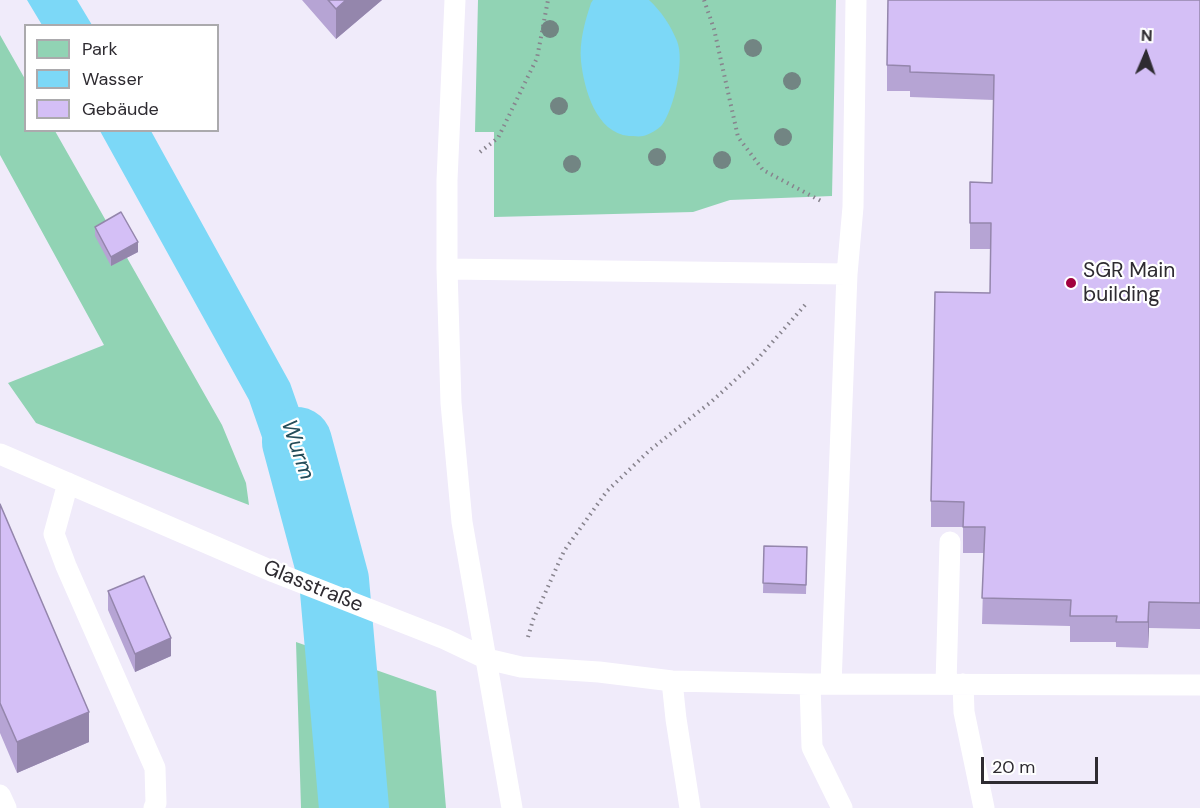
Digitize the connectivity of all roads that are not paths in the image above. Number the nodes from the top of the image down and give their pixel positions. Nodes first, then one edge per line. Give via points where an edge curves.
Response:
1 (454, 0) edge
2 (856, 0) edge
3 (447, 269) junction
4 (847, 274) junction
5 (0, 454) edge
6 (68, 483) junction
7 (950, 542) dead end
8 (487, 659) junction
9 (672, 681) junction
10 (810, 684) junction
11 (831, 684) junction
12 (955, 684) junction
13 (1200, 685) edge
14 (0, 795) edge
15 (6, 808) edge
16 (154, 808) edge
17 (512, 808) edge
18 (690, 808) edge
19 (842, 808) edge
20 (984, 808) edge

1 - 3 lane
2 - 4 lane via 853,207
3 - 4 lane
3 - 8 lane via 451,403 462,522
4 - 11 lane
5 - 6 lane, Glasstraße
6 - 8 lane, Glasstraße
6 - 16 lane via 54,534 155,768
7 - 12 lane
8 - 9 lane, Glasstraße via 521,667
8 - 17 lane
9 - 10 lane, Glasstraße
9 - 18 lane
10 - 11 lane, Glasstraße
10 - 19 lane via 812,747
11 - 12 lane, Glasstraße
12 - 13 lane, Glasstraße
12 - 20 lane
14 - 15 lane

